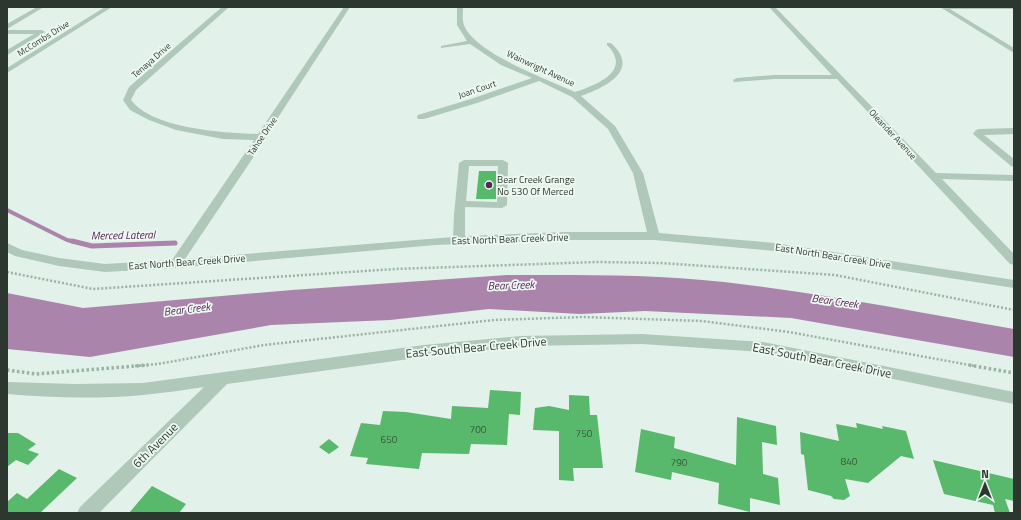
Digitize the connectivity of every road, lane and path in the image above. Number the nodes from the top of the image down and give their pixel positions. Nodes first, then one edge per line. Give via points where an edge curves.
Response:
1 (41, 7) edge
2 (109, 7) edge
3 (226, 7) edge
4 (348, 7) edge
5 (460, 7) edge
6 (772, 7) edge
7 (943, 7) edge
8 (1014, 7) edge
9 (7, 27) edge
10 (7, 32) edge
11 (471, 42) junction
12 (609, 44) dead end
13 (443, 47) dead end
14 (1012, 49) edge
15 (7, 53) edge
16 (7, 71) edge
17 (840, 77) junction
18 (539, 78) junction
19 (737, 80) dead end
20 (575, 95) junction
21 (421, 117) dead end
22 (1014, 131) edge
23 (262, 137) junction
24 (1014, 164) edge
25 (934, 176) junction
26 (1014, 178) edge
27 (459, 214) junction
28 (654, 236) junction
29 (459, 241) junction
30 (7, 247) edge
31 (1014, 261) edge
32 (176, 264) junction
33 (7, 272) edge
34 (1014, 284) edge
35 (1014, 310) edge
36 (223, 378) junction
37 (7, 388) edge
38 (1014, 398) edge
39 (86, 513) edge

1 - 9 street
2 - 16 street, McCombs Drive
3 - 23 street, Tenaya Drive via 132,89 127,100 133,108 180,128 223,136
4 - 23 street, Tahoe Drive
5 - 11 street, Wainwright Avenue via 460,25
6 - 17 street, Oleander Avenue
7 - 8 street
7 - 14 street
10 - 15 street via 42,32
11 - 13 street
11 - 18 street, Wainwright Avenue via 504,63
12 - 20 street via 618,53 620,61 615,73 598,86
17 - 19 street
17 - 25 street, Oleander Avenue
18 - 20 street, Wainwright Avenue
18 - 21 street, Joan Court
20 - 28 street, Wainwright Avenue via 612,128 638,173
22 - 24 street via 978,134
23 - 32 street, Tahoe Drive
25 - 26 street
25 - 31 street, Oleander Avenue
27 - 27 street via 502,205 503,163 464,163
27 - 29 street
28 - 29 street, East North Bear Creek Drive via 564,236
28 - 34 street, East North Bear Creek Drive via 775,247
29 - 32 street, East North Bear Creek Drive
30 - 32 street, East North Bear Creek Drive via 19,253 59,262 105,268
33 - 35 path via 93,289 395,269 597,262 661,263 835,275
36 - 37 street, East South Bear Creek Drive via 143,389 101,391
36 - 38 street, East South Bear Creek Drive via 424,351 521,341 642,339 763,346
36 - 39 street, 6th Avenue

